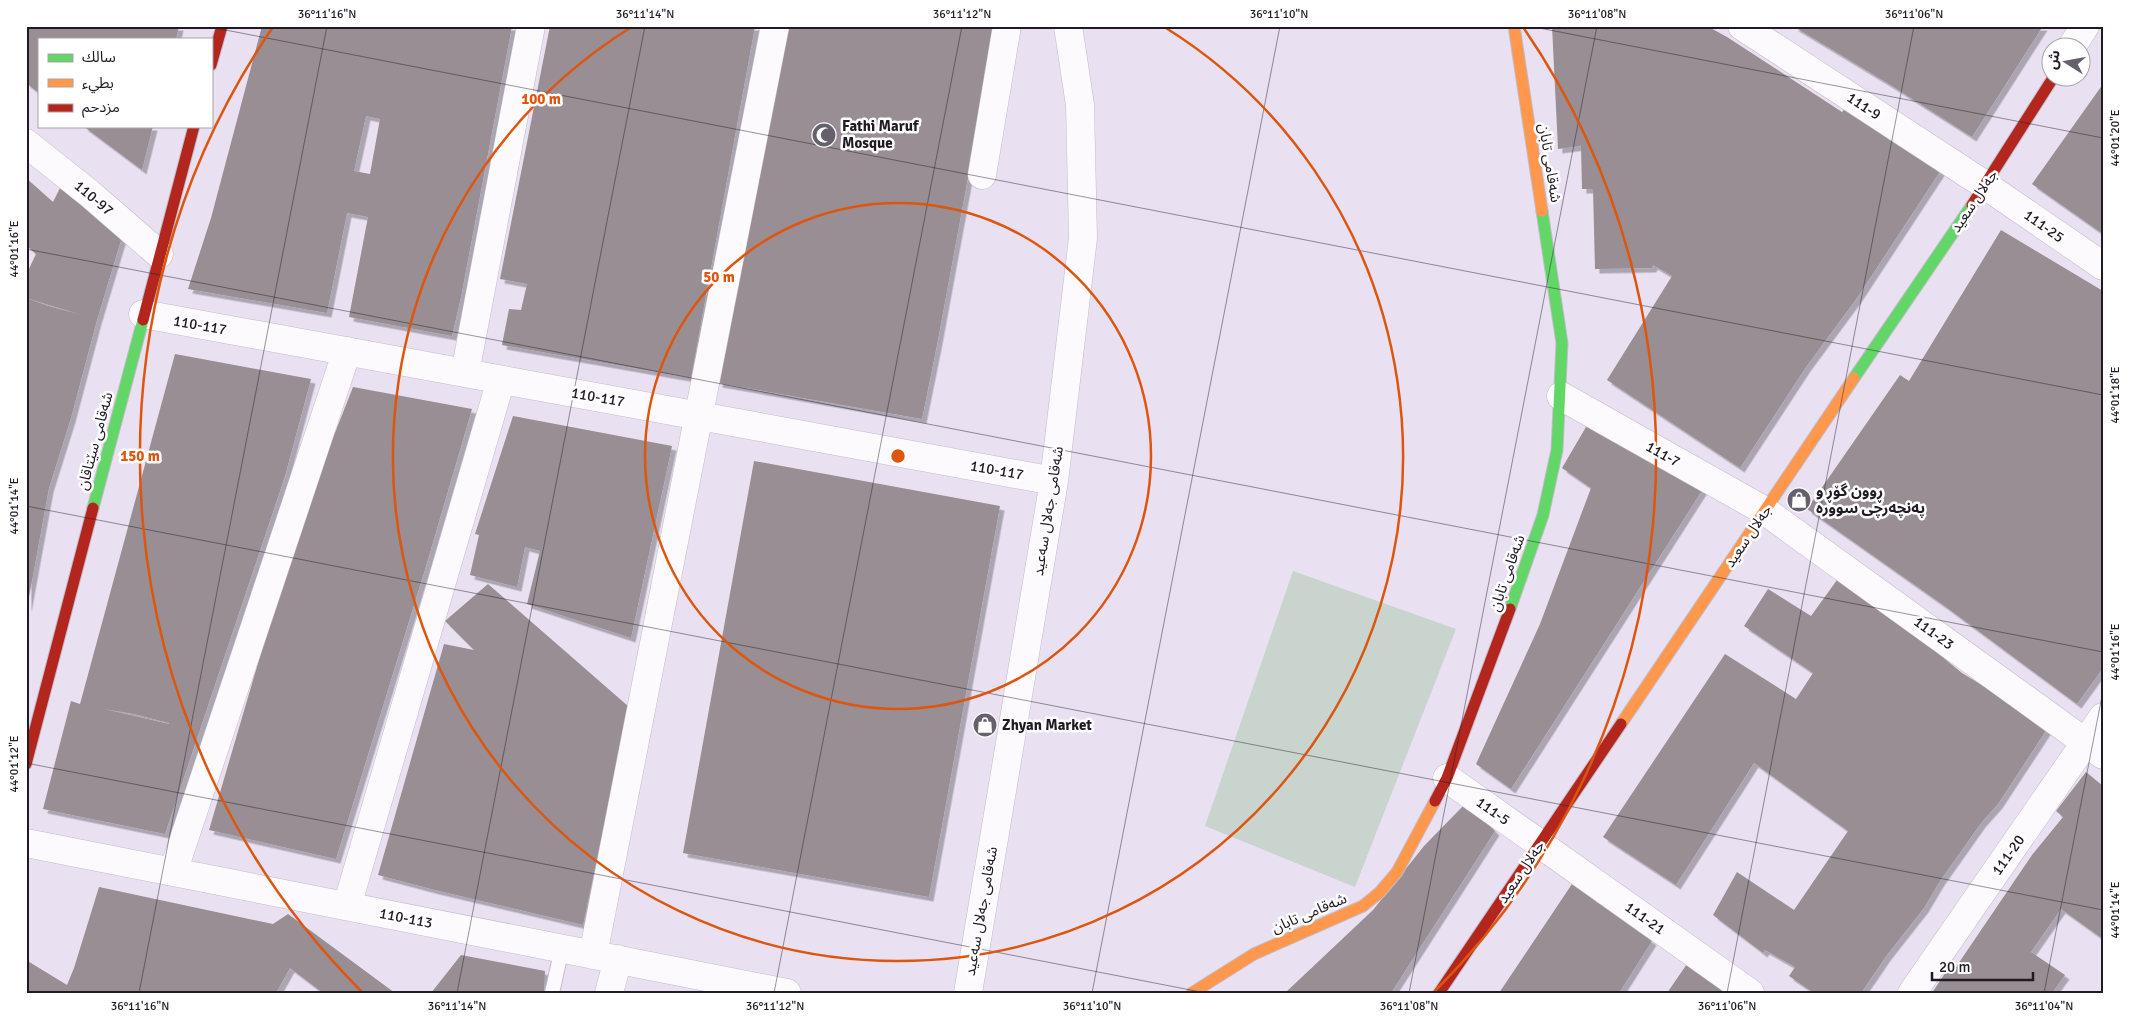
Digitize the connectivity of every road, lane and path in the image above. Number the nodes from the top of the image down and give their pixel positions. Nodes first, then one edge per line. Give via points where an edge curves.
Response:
1 (222, 26) edge
2 (531, 26) edge
3 (775, 26) edge
4 (1007, 26) edge
5 (1068, 26) edge
6 (1514, 26) edge
7 (1742, 26) edge
8 (2085, 26) edge
9 (2077, 38) edge
10 (212, 61) edge
11 (2047, 88) edge
12 (193, 128) edge
13 (26, 143) edge
14 (982, 175) dead end
15 (1985, 185) junction
16 (160, 254) junction
17 (2103, 266) edge
18 (143, 314) junction
19 (347, 352) junction
20 (465, 373) junction
21 (501, 380) junction
22 (1561, 396) junction
23 (698, 416) junction
24 (1054, 480) junction
25 (1765, 511) junction
26 (2103, 717) edge
27 (2094, 749) edge
28 (26, 764) edge
29 (1447, 778) junction
30 (26, 843) edge
31 (1540, 844) junction
32 (173, 872) junction
33 (347, 906) junction
34 (562, 948) junction
35 (605, 957) junction
36 (552, 993) edge
37 (609, 993) edge
38 (786, 993) edge
39 (968, 993) edge
40 (1192, 993) edge
41 (1439, 993) edge
42 (1750, 993) edge
43 (1912, 993) edge

1 - 10 street
2 - 20 street
3 - 23 street
4 - 14 street
5 - 24 street, شەقامی جەلال سەعید via 1080,105 1083,238
6 - 22 street, شەقامی تابان via 1562,343
7 - 15 street, 111-9
8 - 9 street
11 - 15 street, جه‌لال سعید
12 - 16 street, شەقامی سێتاقان
13 - 16 street, 110-97
15 - 17 street, 111-25
15 - 25 street, جه‌لال سعید
16 - 18 street, شەقامی سێتاقان
18 - 19 street, 110-117
18 - 28 street, شەقامی سێتاقان
19 - 20 street, 110-117
19 - 32 street
20 - 21 street, 110-117
21 - 23 street, 110-117
21 - 33 street
22 - 25 street, 111-7
22 - 29 street, شەقامی تابان via 1557,450 1543,514
23 - 24 street, 110-117
23 - 35 street
24 - 39 street, شەقامی جەلال سەعید
25 - 27 street, 111-23
25 - 31 street, جه‌لال سعید
26 - 27 street, 111-20
27 - 43 street, 111-20
29 - 31 street, 111-5
29 - 40 street, شەقامی تابان via 1397,872 1380,892 1363,906 1339,918 1254,954
30 - 32 street, 110-113
31 - 41 street, جه‌لال سعید
31 - 42 street, 111-21
32 - 33 street, 110-113
33 - 34 street, 110-113
34 - 35 street, 110-113
34 - 36 lane
35 - 37 street
35 - 38 street, 110-113

